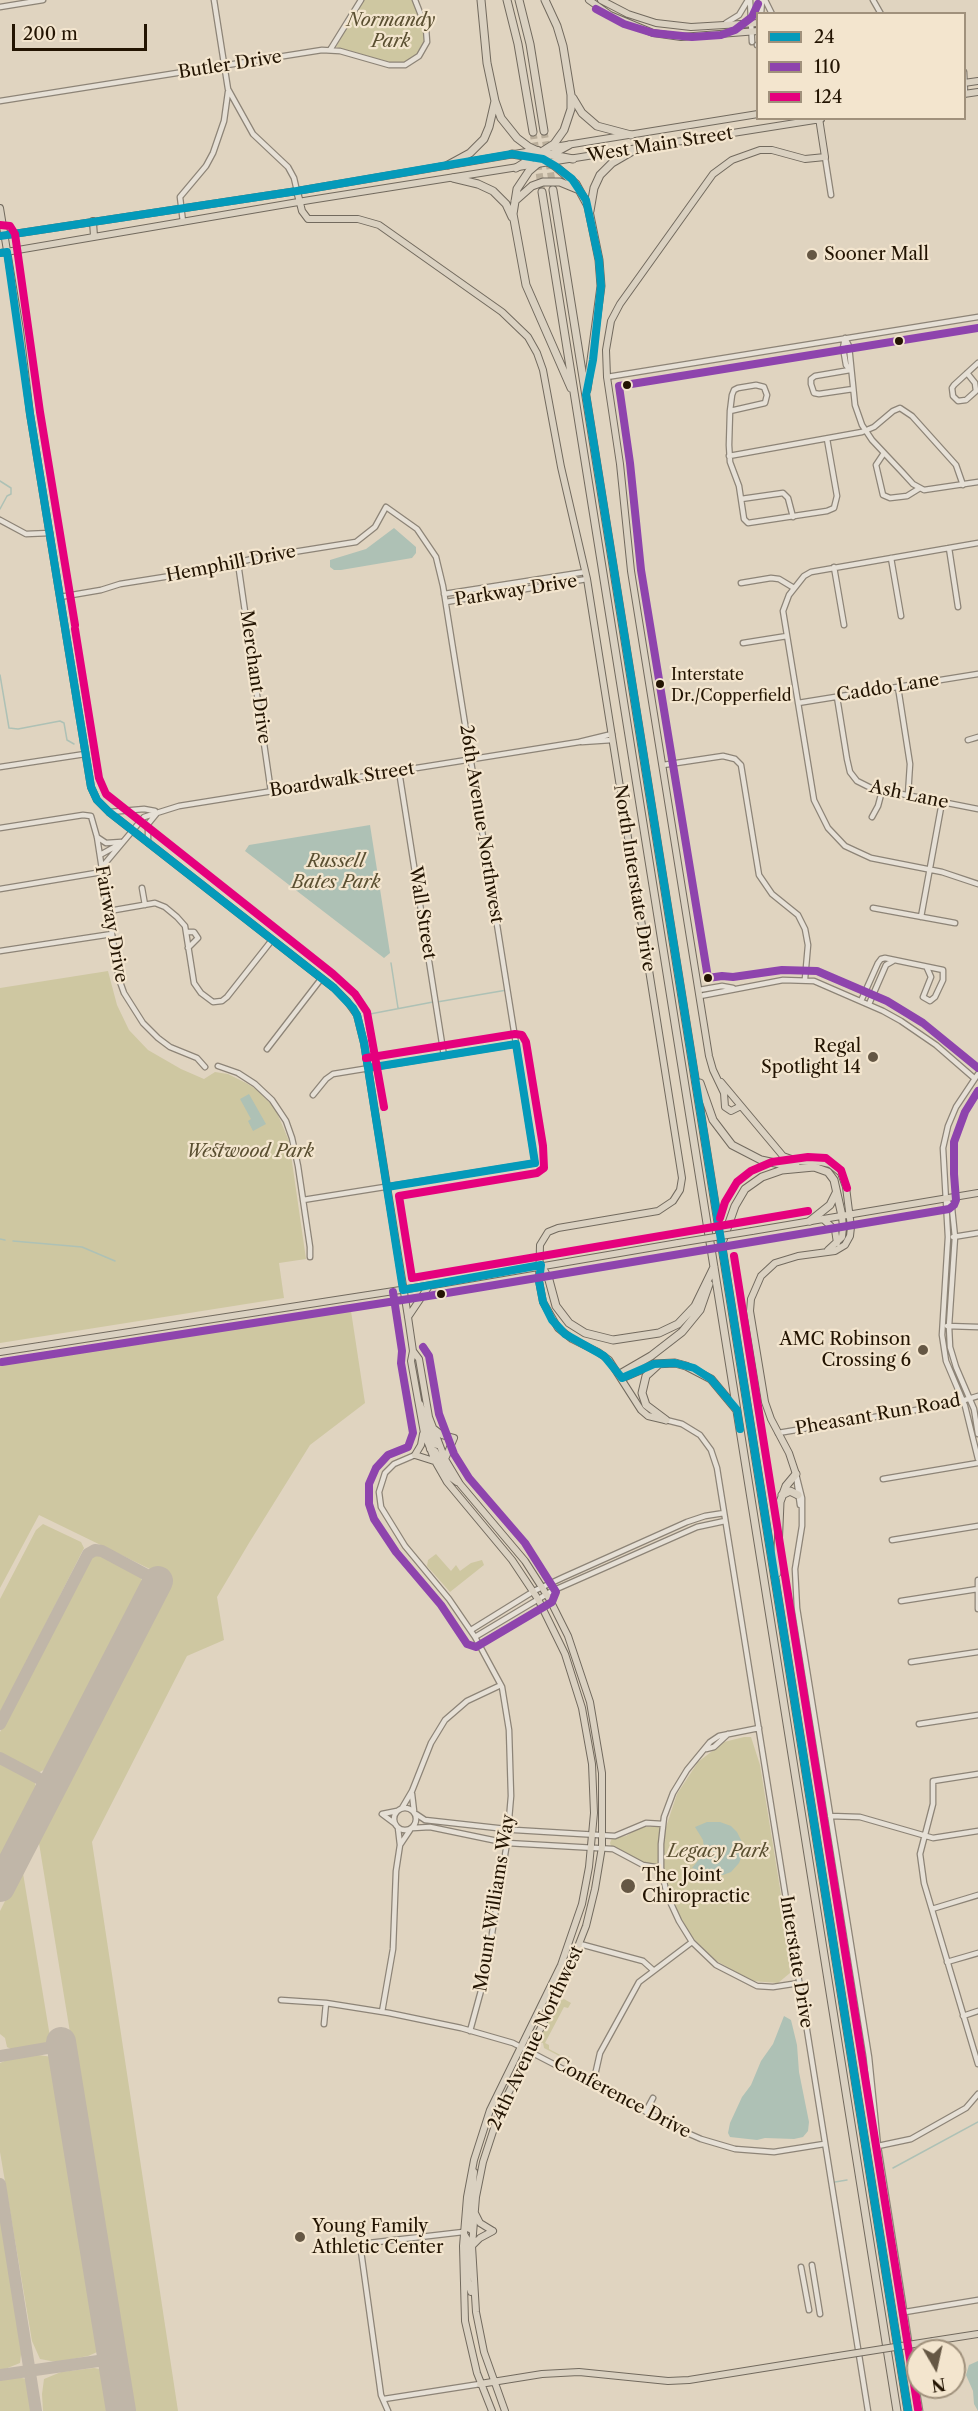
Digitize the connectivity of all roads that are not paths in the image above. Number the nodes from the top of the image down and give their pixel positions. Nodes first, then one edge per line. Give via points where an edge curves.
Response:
1 (43, 0) edge
2 (214, 0) edge
3 (361, 0) edge
4 (416, 0) edge
5 (481, 0) edge
6 (507, 0) edge
7 (519, 0) edge
8 (545, 0) edge
9 (589, 0) edge
10 (601, 0) edge
11 (749, 0) edge
12 (0, 7) edge
13 (755, 22) edge
14 (719, 25) junction
15 (755, 31) edge
16 (756, 44) edge
17 (330, 50) junction
18 (224, 66) junction
19 (228, 89) junction
20 (571, 95) junction
21 (0, 101) edge
22 (495, 101) junction
23 (756, 114) edge
24 (814, 120) edge
25 (820, 120) edge
26 (544, 131) tunnel mouth
27 (533, 132) tunnel mouth
28 (631, 135) junction
29 (569, 145) joint
30 (636, 149) junction
31 (512, 154) joint
32 (542, 156) junction
33 (825, 157) junction
34 (573, 159) joint
35 (448, 165) junction
36 (516, 168) joint
37 (453, 178) junction
38 (553, 190) tunnel mouth
39 (297, 191) junction
40 (543, 192) tunnel mouth
41 (582, 192) junction
42 (831, 195) dead end
43 (300, 202) junction
44 (514, 202) junction
45 (0, 208) edge
46 (181, 208) junction
47 (590, 211) junction
48 (93, 221) junction
49 (183, 222) junction
50 (514, 222) junction
51 (2, 236) edge
52 (94, 237) junction
53 (3, 252) edge
54 (978, 317) edge
55 (845, 338) junction
56 (978, 363) edge
57 (850, 370) junction
58 (967, 373) junction
59 (607, 377) junction
60 (853, 389) junction
61 (586, 395) junction
62 (575, 397) junction
63 (730, 411) junction
64 (866, 431) junction
65 (827, 439) junction
66 (884, 453) junction
67 (729, 456) junction
68 (978, 482) edge
69 (963, 485) junction
70 (920, 488) junction
71 (741, 499) junction
72 (386, 507) joint
73 (793, 517) junction
74 (0, 520) edge
75 (50, 533) junction
76 (978, 543) edge
77 (948, 548) junction
78 (891, 558) junction
79 (238, 563) junction
80 (834, 567) junction
81 (586, 576) junction
82 (741, 583) dead end
83 (794, 588) junction
84 (444, 594) junction
85 (60, 597) junction
86 (446, 602) junction
87 (958, 607) dead end
88 (901, 616) dead end
89 (844, 625) dead end
90 (787, 636) junction
91 (743, 643) dead end
92 (978, 674) edge
93 (898, 687) junction
94 (837, 697) junction
95 (798, 703) junction
96 (612, 737) junction
97 (978, 737) edge
98 (968, 740) dead end
99 (85, 754) junction
100 (471, 759) junction
101 (663, 765) junction
102 (0, 767) edge
103 (399, 771) junction
104 (882, 790) junction
105 (271, 792) junction
106 (908, 795) junction
107 (942, 802) junction
108 (978, 809) edge
109 (158, 811) junction
110 (109, 812) junction
111 (872, 817) dead end
112 (0, 828) edge
113 (131, 829) junction
114 (97, 837) junction
115 (148, 843) junction
116 (120, 844) junction
117 (100, 855) junction
118 (930, 869) junction
119 (102, 870) junction
120 (978, 884) edge
121 (142, 888) dead end
122 (0, 889) edge
123 (145, 905) junction
124 (873, 908) dead end
125 (109, 911) junction
126 (921, 917) junction
127 (954, 923) dead end
128 (186, 932) junction
129 (112, 934) junction
130 (272, 940) junction
131 (188, 948) junction
132 (0, 951) edge
133 (894, 960) junction
134 (927, 968) junction
135 (321, 979) junction
136 (805, 979) junction
137 (699, 993) junction
138 (861, 1001) junction
139 (869, 1004) junction
140 (516, 1044) junction
141 (267, 1049) dead end
142 (691, 1053) junction
143 (444, 1056) junction
144 (218, 1066) dead end
145 (205, 1067) dead end
146 (368, 1068) junction
147 (976, 1076) edge
148 (718, 1080) junction
149 (313, 1095) dead end
150 (741, 1106) junction
151 (804, 1162) junction
152 (387, 1187) junction
153 (837, 1191) junction
154 (978, 1193) edge
155 (946, 1198) junction
156 (303, 1200) junction
157 (850, 1215) junction
158 (842, 1216) junction
159 (823, 1219) junction
160 (810, 1221) junction
161 (978, 1233) edge
162 (948, 1237) junction
163 (955, 1237) junction
164 (836, 1244) junction
165 (722, 1246) junction
166 (827, 1251) junction
167 (310, 1257) dead end
168 (541, 1266) junction
169 (714, 1267) junction
170 (429, 1286) junction
171 (403, 1290) junction
172 (408, 1317) junction
173 (942, 1325) junction
174 (949, 1326) junction
175 (978, 1328) edge
176 (413, 1351) junction
177 (0, 1352) edge
178 (663, 1363) junction
179 (621, 1376) junction
180 (416, 1395) junction
181 (978, 1396) edge
182 (970, 1398) junction
183 (963, 1401) junction
184 (737, 1410) junction
185 (666, 1420) junction
186 (432, 1428) junction
187 (424, 1433) junction
188 (778, 1433) junction
189 (978, 1434) edge
190 (454, 1438) junction
191 (438, 1445) junction
192 (429, 1449) junction
193 (415, 1455) junction
194 (445, 1459) junction
195 (435, 1461) junction
196 (978, 1461) edge
197 (796, 1474) junction
198 (883, 1479) dead end
199 (461, 1485) junction
200 (782, 1495) junction
201 (798, 1495) junction
202 (724, 1513) junction
203 (802, 1516) junction
204 (725, 1521) junction
205 (978, 1526) edge
206 (892, 1540) dead end
207 (978, 1580) edge
208 (542, 1587) junction
209 (978, 1589) edge
210 (534, 1591) junction
211 (777, 1593) junction
212 (546, 1594) junction
213 (538, 1599) junction
214 (901, 1601) dead end
215 (978, 1609) edge
216 (471, 1630) junction
217 (475, 1637) junction
218 (978, 1652) edge
219 (911, 1662) dead end
220 (501, 1685) junction
221 (978, 1715) edge
222 (919, 1724) dead end
223 (759, 1728) junction
224 (978, 1774) edge
225 (412, 1791) junction
226 (400, 1809) junction
227 (415, 1813) junction
228 (830, 1816) junction
229 (663, 1824) junction
230 (396, 1826) junction
231 (411, 1829) junction
232 (508, 1830) junction
233 (978, 1831) edge
234 (593, 1835) junction
235 (603, 1835) junction
236 (924, 1836) junction
237 (507, 1843) junction
238 (400, 1845) junction
239 (591, 1846) junction
240 (602, 1847) junction
241 (661, 1868) junction
242 (978, 1895) edge
243 (932, 1909) junction
244 (692, 1942) junction
245 (580, 1944) junction
246 (978, 1953) edge
247 (947, 1962) junction
248 (653, 1970) junction
249 (800, 1983) junction
250 (281, 2000) dead end
251 (326, 2003) junction
252 (978, 2011) edge
253 (382, 2012) junction
254 (963, 2016) junction
255 (324, 2024) dead end
256 (470, 2031) junction
257 (520, 2046) junction
258 (529, 2050) junction
259 (978, 2064) edge
260 (593, 2084) junction
261 (978, 2094) edge
262 (653, 2097) dead end
263 (646, 2111) junction
264 (825, 2144) junction
265 (878, 2146) junction
266 (473, 2162) junction
267 (474, 2212) junction
268 (473, 2231) junction
269 (493, 2231) junction
270 (463, 2232) junction
271 (472, 2246) junction
272 (812, 2265) dead end
273 (801, 2267) dead end
274 (978, 2300) edge
275 (476, 2307) junction
276 (809, 2310) dead end
277 (905, 2312) junction
278 (820, 2314) dead end
279 (978, 2334) edge
280 (493, 2382) junction
281 (480, 2384) junction
282 (384, 2399) junction
283 (388, 2411) edge
284 (492, 2411) edge
285 (505, 2411) edge
286 (868, 2411) edge
287 (897, 2411) edge
288 (908, 2411) edge
289 (920, 2411) edge

1 - 12 street
2 - 18 street
3 - 17 street
4 - 17 street, Butler Drive via 427,34 426,46 415,60 405,65 389,65
5 - 22 highway
6 - 27 highway
7 - 26 highway
8 - 20 highway via 558,27
9 - 15 main road via 610,15 653,33 681,37
10 - 14 main road via 656,23
11 - 13 street
11 - 14 street via 739,15
13 - 14 main road
13 - 15 street
15 - 16 street
17 - 18 street, Butler Drive
18 - 19 street
18 - 21 street, Butler Drive
19 - 39 street via 253,134 288,166
19 - 46 street via 218,141 206,166 181,195
20 - 28 highway via 591,122
20 - 32 highway via 568,122
22 - 32 highway via 511,132
22 - 35 highway via 484,139 470,153
23 - 28 main road, West Main Street
24 - 30 main road, West Main Street
25 - 33 main road
28 - 29 main road, West Main Street
29 - 32 highway
30 - 34 main road, West Main Street
30 - 47 highway via 600,175
31 - 32 highway
31 - 35 main road
32 - 34 highway
32 - 36 highway
32 - 41 highway
32 - 44 highway via 521,182
33 - 42 street
33 - 59 main road via 805,159 760,150 732,160 713,174 615,312 606,341
35 - 39 main road
36 - 37 main road
37 - 43 main road
37 - 50 highway via 493,191 506,204
38 - 61 highway
39 - 43 main road
39 - 46 main road
40 - 62 highway
41 - 44 highway via 567,183 549,181 532,186
41 - 47 highway
43 - 49 main road
43 - 81 main road, North Interstate Drive via 308,219 358,219 385,228 502,312 524,333 543,370
44 - 50 highway
45 - 51 main road, 24th Avenue Northwest
46 - 48 main road
46 - 49 street
47 - 61 highway via 601,286
48 - 51 main road
48 - 52 main road
49 - 52 main road
50 - 62 highway via 526,285
51 - 53 main road, 24th Avenue Northwest
52 - 53 main road
53 - 75 main road, 24th Avenue Northwest
54 - 55 street
55 - 57 street via 843,348
55 - 59 street
56 - 58 street
57 - 60 street
57 - 60 street via 815,376 811,384 814,393 819,394
58 - 58 street via 952,388 952,396 958,401 966,400 976,391
59 - 101 main road via 631,571
60 - 64 street
61 - 142 highway
62 - 169 highway
63 - 63 street via 765,403 764,387 735,389
63 - 67 street
64 - 65 street
64 - 66 street
64 - 69 street via 896,409 905,409 956,465
65 - 67 street
65 - 73 street via 837,496 835,506
66 - 70 street
66 - 70 street via 876,469 883,495 907,496
67 - 71 street
68 - 69 street
69 - 70 street
71 - 73 street via 783,493
71 - 73 street via 748,523
72 - 79 street, Hemphill Drive via 375,527 356,542
72 - 84 street, 26th Avenue Northwest via 412,524 425,539 438,563
74 - 75 street via 26,534
75 - 85 main road, 24th Avenue Northwest
76 - 77 street
77 - 78 street
77 - 87 street
78 - 80 street
78 - 88 street
79 - 85 street, Hemphill Drive
79 - 105 street, Merchant Drive
80 - 83 street via 808,574
80 - 89 street
81 - 84 street, Parkway Drive
81 - 86 street, Parkway Drive
81 - 96 main road, North Interstate Drive
82 - 83 street via 771,578
83 - 90 street via 784,608
84 - 86 street, 26th Avenue Northwest
85 - 99 main road, 24th Avenue Northwest
86 - 100 street, 26th Avenue Northwest
90 - 91 street
90 - 95 street
92 - 93 street, Caddo Lane
93 - 94 street, Caddo Lane
93 - 106 street via 910,764
94 - 95 street, Caddo Lane
94 - 104 street, Ash Lane via 850,772 860,784
95 - 118 street via 814,800 839,842 862,855
96 - 100 street, Boardwalk Street
96 - 168 main road, North Interstate Drive via 681,1184 673,1201 658,1211 548,1232 540,1245
97 - 98 street
99 - 102 street
99 - 110 main road, 24th Avenue Northwest via 91,787
100 - 103 street, Boardwalk Street
100 - 140 street, 26th Avenue Northwest
101 - 136 street via 723,756 741,765 759,875 771,894 798,915 805,929
101 - 137 main road
103 - 105 street, Boardwalk Street
103 - 143 street, Wall Street
104 - 106 street, Ash Lane
104 - 111 street
105 - 109 street, Boardwalk Street
106 - 107 street, Ash Lane
107 - 108 street, Ash Lane
107 - 118 street
109 - 110 street
109 - 113 street, Boardwalk Street via 146,815
109 - 115 street via 148,824
110 - 113 main road, 24th Avenue Northwest
112 - 114 street, Fairway Drive via 90,815
113 - 115 main road, 24th Avenue Northwest
113 - 116 street, Boardwalk Street
114 - 116 street via 106,843
114 - 117 street, Fairway Drive
115 - 130 main road, 24th Avenue Northwest
116 - 117 street
116 - 119 street, Boardwalk Street
117 - 119 street, Fairway Drive
118 - 120 street
118 - 126 street
119 - 122 street
119 - 125 street, Fairway Drive
121 - 123 street
123 - 125 street
123 - 128 street via 165,907 181,921
124 - 126 street
125 - 129 street, Fairway Drive
126 - 127 street
128 - 131 street
128 - 131 street via 194,932 198,938
129 - 132 street
129 - 145 street, Fairway Drive via 121,986 135,1012 158,1038 197,1058
130 - 131 street via 220,1002 208,999 196,987
130 - 135 main road, 24th Avenue Northwest
133 - 134 street
133 - 138 street via 880,960
133 - 139 street via 886,965
134 - 134 street via 931,977 923,997 930,1001 944,972
135 - 141 street
135 - 146 main road, 24th Avenue Northwest via 343,996 357,1015
136 - 137 street via 722,986
136 - 138 street
137 - 148 main road via 711,1066
138 - 139 street
139 - 147 street via 918,1032
140 - 143 street
140 - 152 street, 26th Avenue Northwest via 535,1163
142 - 151 highway via 707,1106 726,1138 761,1160 780,1164
142 - 165 highway
143 - 146 street
144 - 156 street via 255,1084 269,1097 292,1138
146 - 149 street via 333,1074
146 - 152 main road, 24th Avenue Northwest
147 - 155 street via 956,1107 944,1140
148 - 150 main road
148 - 150 main road via 727,1109 734,1111
150 - 151 main road via 783,1156
151 - 157 main road via 825,1162 841,1173
152 - 156 street
152 - 171 main road, 24th Avenue Northwest
153 - 158 highway
153 - 160 highway via 830,1205
153 - 165 highway via 831,1174 818,1167 768,1174 749,1186 738,1200
154 - 155 main road
155 - 157 main road
155 - 162 street
155 - 163 street via 952,1210
156 - 167 street
157 - 158 main road
157 - 166 main road via 847,1242 839,1250
158 - 159 main road
158 - 164 main road via 843,1233
159 - 160 main road
159 - 164 main road via 835,1230
160 - 168 main road, bridge
161 - 163 street
162 - 163 street
162 - 173 street
163 - 174 street
164 - 166 main road
165 - 211 highway
166 - 188 main road via 775,1263 752,1292 750,1311 762,1390
168 - 169 highway via 556,1306 569,1323 585,1334 613,1340 659,1333 678,1324 695,1306
168 - 170 main road
168 - 179 main road, North Interstate Drive via 540,1291 552,1320 572,1339 604,1356
169 - 179 highway via 703,1302 689,1325
169 - 184 highway
170 - 171 main road
170 - 172 main road
171 - 172 main road, 24th Avenue Northwest
171 - 177 main road
172 - 176 main road, 24th Avenue Northwest
173 - 174 street
173 - 183 street via 946,1361
174 - 175 street
174 - 182 street via 954,1363
176 - 180 main road, 24th Avenue Northwest
176 - 186 main road, 24th Avenue Northwest via 419,1359
178 - 179 highway
178 - 184 highway via 686,1366 704,1374
178 - 185 highway via 646,1376 642,1393 646,1405
179 - 185 main road, North Interstate Drive via 641,1410
180 - 187 main road, 24th Avenue Northwest
180 - 191 main road via 430,1439
181 - 182 street, Pheasant Run Road
182 - 183 street, Pheasant Run Road
182 - 189 street
183 - 188 street, Pheasant Run Road
183 - 196 street
184 - 287 highway
185 - 202 street, North Interstate Drive via 693,1430 711,1450
186 - 190 main road
186 - 191 main road, 24th Avenue Northwest
187 - 192 main road, 24th Avenue Northwest
187 - 193 main road
188 - 197 main road
190 - 191 main road
190 - 194 main road
191 - 194 main road, 24th Avenue Northwest
192 - 193 main road
192 - 195 main road, 24th Avenue Northwest
192 - 199 main road via 435,1451 449,1476
193 - 195 main road
193 - 216 street via 394,1464 385,1473 379,1492 381,1507 405,1546
194 - 199 main road, 24th Avenue Northwest
195 - 210 main road, 24th Avenue Northwest via 455,1493 501,1545
196 - 198 street
197 - 200 highway
197 - 201 street
197 - 203 street
199 - 208 main road, 24th Avenue Northwest via 516,1549
200 - 201 highway via 789,1491
200 - 211 highway
201 - 203 street
202 - 204 street, Interstate Drive
202 - 208 street via 687,1522
203 - 228 street via 795,1594
204 - 212 street via 697,1527
204 - 223 street, Interstate Drive
205 - 206 street
207 - 209 street
208 - 210 street
208 - 212 main road, 24th Avenue Northwest
209 - 214 street
209 - 215 street
210 - 213 main road, 24th Avenue Northwest
210 - 216 street
211 - 288 highway
212 - 213 street
212 - 235 main road, 24th Avenue Northwest via 578,1662 595,1720 602,1773
213 - 217 street
213 - 234 main road, 24th Avenue Northwest via 565,1654 582,1708 592,1764
216 - 217 street, Mount Williams Way
217 - 220 street, Mount Williams Way
218 - 219 street
220 - 225 street via 467,1701 445,1720 431,1743
220 - 232 street, Mount Williams Way via 512,1766
221 - 222 street
223 - 229 street via 719,1736 710,1742 680,1780
223 - 249 street, Interstate Drive
224 - 236 street via 933,1781 933,1804
225 - 226 street
225 - 227 street
226 - 227 street
226 - 230 street via 394,1817
226 - 230 street via 382,1814
227 - 231 street via 417,1821
227 - 232 street via 425,1820
228 - 236 street via 860,1817
228 - 265 street via 869,2057
229 - 235 street via 646,1823 620,1835
229 - 241 street
230 - 231 street
230 - 238 street
231 - 237 street via 430,1827
231 - 238 street
232 - 234 street
232 - 237 street, Mount Williams Way
233 - 236 street
234 - 235 street
234 - 239 main road, 24th Avenue Northwest
235 - 240 main road, 24th Avenue Northwest
236 - 243 street via 920,1854
237 - 239 street
237 - 256 street, Mount Williams Way via 485,1976
238 - 253 street via 393,1949
239 - 240 street
239 - 257 main road, 24th Avenue Northwest via 584,1894 569,1947
240 - 241 street via 619,1850 643,1865
240 - 245 main road, 24th Avenue Northwest
241 - 244 street via 672,1908
242 - 243 street
243 - 247 street
244 - 248 street
244 - 249 street via 716,1965 749,1983 773,1988
245 - 248 street via 643,1961
245 - 258 main road, 24th Avenue Northwest
246 - 247 street
247 - 254 street
248 - 260 street via 639,1982 608,2037
249 - 264 street, Interstate Drive
250 - 251 street, Conference Drive
251 - 253 street, Conference Drive
251 - 255 street
252 - 254 street
253 - 256 street, Conference Drive
254 - 259 street
256 - 257 street, Conference Drive
257 - 258 street, Conference Drive
257 - 266 main road, 24th Avenue Northwest via 490,2110
258 - 260 street, Conference Drive
258 - 267 main road, 24th Avenue Northwest via 493,2130
260 - 263 street, Conference Drive
261 - 265 street via 966,2108 911,2139
262 - 263 street
263 - 264 street, Conference Drive via 701,2139 735,2149 768,2152
264 - 286 street, Interstate Drive
265 - 277 street
266 - 268 main road via 468,2228
266 - 270 main road, 24th Avenue Northwest
267 - 268 main road, 24th Avenue Northwest
267 - 269 main road via 480,2223
268 - 269 main road
268 - 271 main road, 24th Avenue Northwest
269 - 271 main road
270 - 275 main road via 467,2239 468,2282
270 - 281 main road, 24th Avenue Northwest via 465,2321
270 - 282 street via 360,2244
271 - 275 main road, 24th Avenue Northwest
272 - 278 street
273 - 276 street
274 - 277 street
275 - 280 main road, 24th Avenue Northwest
277 - 289 street
279 - 280 main road, bridge via 689,2380 579,2372 542,2373
280 - 281 main road
280 - 285 main road, 24th Avenue Northwest
281 - 282 street
281 - 284 main road, 24th Avenue Northwest
282 - 283 street

